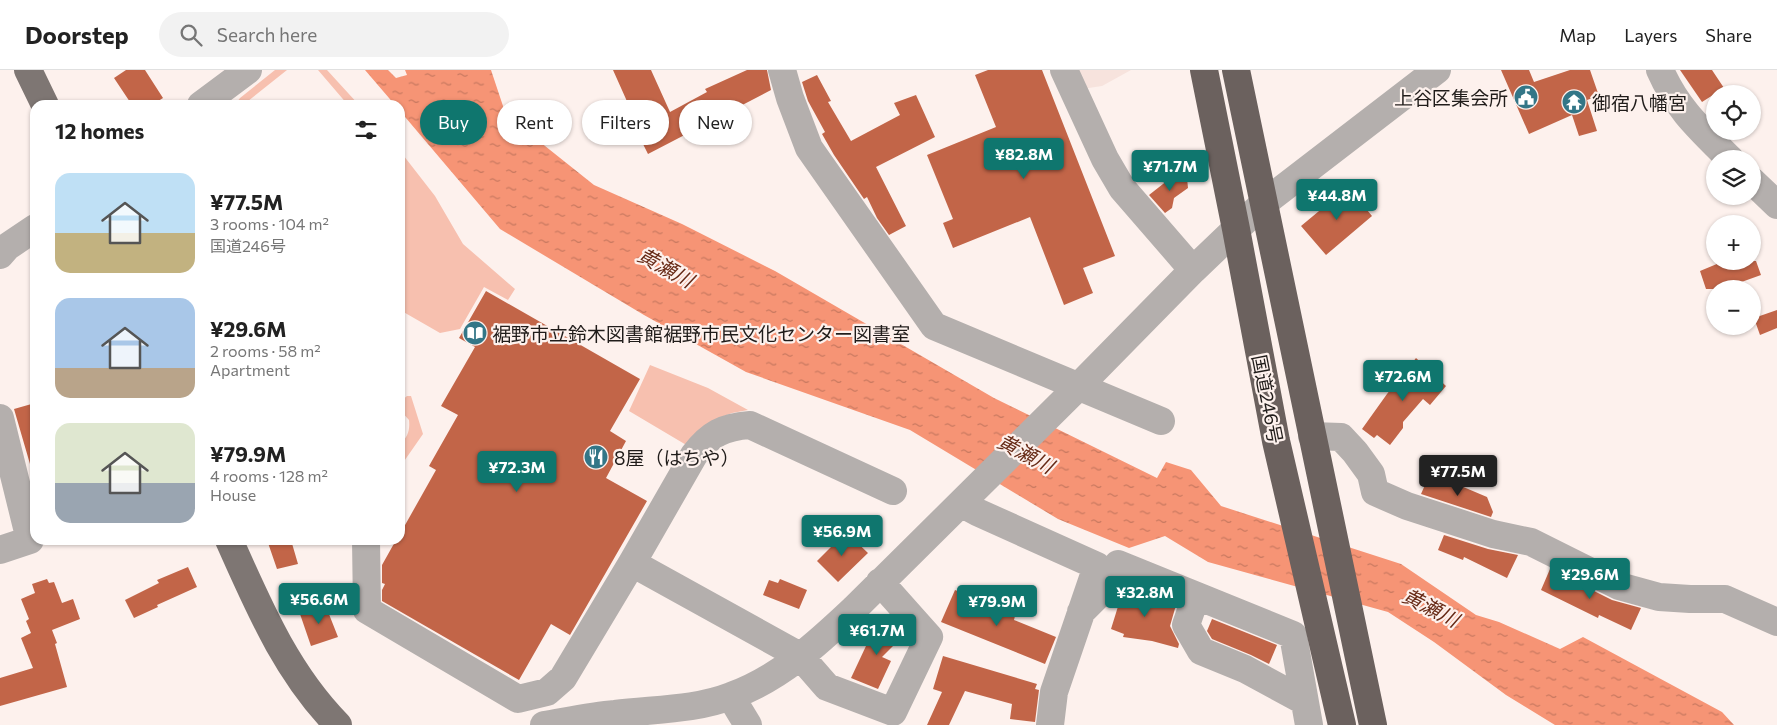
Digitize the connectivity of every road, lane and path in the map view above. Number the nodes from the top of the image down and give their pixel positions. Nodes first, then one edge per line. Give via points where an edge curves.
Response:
1 (28, 70) edge
2 (248, 70) edge
3 (782, 70) edge
4 (1064, 70) edge
5 (1204, 70) edge
6 (1236, 70) edge
7 (1437, 70) edge
8 (1660, 70) edge
9 (43, 100) edge
10 (209, 100) edge
11 (1721, 150) edge
12 (1761, 190) edge
13 (1264, 203) junction
14 (1777, 205) edge
15 (1236, 229) junction
16 (30, 231) edge
17 (2, 248) edge
18 (1193, 270) junction
19 (1079, 386) junction
20 (0, 418) edge
21 (1161, 421) dead end
22 (1312, 436) junction
23 (893, 491) dead end
24 (962, 504) junction
25 (231, 545) edge
26 (366, 545) edge
27 (0, 550) edge
28 (632, 563) junction
29 (880, 582) junction
30 (1196, 596) junction
31 (1081, 612) junction
32 (1777, 622) edge
33 (800, 656) junction
34 (731, 697) junction
35 (1306, 713) edge
36 (338, 725) edge
37 (544, 725) edge
38 (748, 725) edge
39 (1050, 725) edge
40 (1342, 725) edge
41 (1373, 725) edge

1 - 9 main road
2 - 10 street
3 - 19 street via 809,148 934,326
4 - 18 street via 1122,188
5 - 15 highway, 国道246号
6 - 13 highway, 国道246号
7 - 13 street
8 - 11 street via 1669,91 1689,118
12 - 14 street
13 - 15 street
13 - 22 highway, 国道246号
15 - 18 street
15 - 40 highway, 国道246号 via 1276,441
16 - 17 street
18 - 19 street
19 - 21 street
19 - 24 street
20 - 27 street via 30,540
22 - 32 street via 1341,437 1371,474 1375,492 1407,506 1493,534 1531,542 1619,586 1659,597 1724,599
22 - 41 highway, 国道246号
23 - 28 street via 750,425 726,428 694,455
24 - 29 street
24 - 31 street via 1097,566
25 - 36 main road via 262,613 292,668 320,707
26 - 28 street via 367,610 518,699 547,692 563,678
28 - 33 street
29 - 33 street via 820,641
29 - 33 street via 929,637 893,712 827,687
30 - 31 street via 1118,564 1100,593
30 - 35 street via 1186,625 1201,651 1244,669
30 - 35 street via 1293,635
31 - 39 street via 1054,692
33 - 34 street via 761,683
34 - 37 street via 686,707
34 - 38 street

